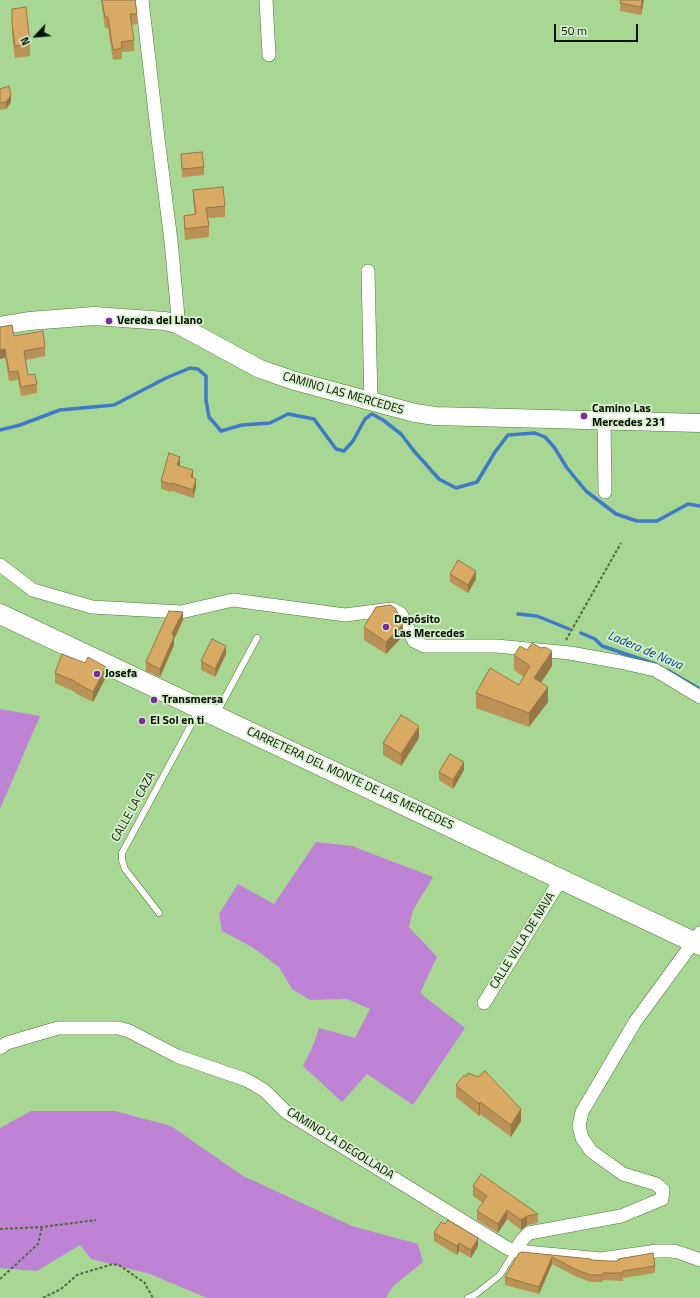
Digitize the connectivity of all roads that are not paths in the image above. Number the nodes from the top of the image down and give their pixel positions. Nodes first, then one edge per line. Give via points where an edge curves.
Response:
1 (142, 0) edge
2 (266, 0) edge
3 (269, 55) dead end
4 (368, 271) dead end
5 (177, 324) junction
6 (0, 326) edge
7 (371, 402) junction
8 (604, 420) junction
9 (700, 423) edge
10 (605, 492) dead end
11 (0, 565) edge
12 (0, 614) edge
13 (257, 638) dead end
14 (700, 697) edge
15 (208, 712) junction
16 (561, 879) junction
17 (159, 913) dead end
18 (698, 940) edge
19 (484, 1003) dead end
20 (0, 1048) edge
21 (516, 1251) junction
22 (700, 1260) edge
23 (468, 1298) edge

1 - 5 street via 171,241
2 - 3 street
4 - 7 street
5 - 6 main road, CAMINO LAS MERCEDES via 94,316
5 - 7 main road, CAMINO LAS MERCEDES via 260,369
7 - 8 main road, CAMINO LAS MERCEDES via 436,416
8 - 9 main road, CAMINO LAS MERCEDES
8 - 10 street
11 - 14 street via 33,590 92,607 181,612 233,600 345,615 392,609 401,614 414,641 424,646 496,646 560,652 620,662 655,670
12 - 15 main road, CARRETERA DEL MONTE DE LAS MERCEDES
13 - 15 lane, CALLE LA CAZA
15 - 16 main road, CARRETERA DEL MONTE DE LAS MERCEDES
15 - 17 lane, CALLE LA CAZA via 122,853 125,868
16 - 18 main road, CARRETERA DEL MONTE DE LAS MERCEDES
16 - 19 street, CALLE VILLA DE NAVA
18 - 21 street via 635,1022 582,1112 579,1126 582,1138 591,1151 623,1174 656,1184 663,1190 662,1199 621,1216 529,1233
20 - 21 street, CAMINO LA DEGOLLADA via 7,1043 58,1028 129,1030 177,1056 244,1079 265,1092 286,1112 507,1248
21 - 22 street, CAMINO LA DEGOLLADA via 601,1259 671,1251
21 - 23 lane via 500,1275

